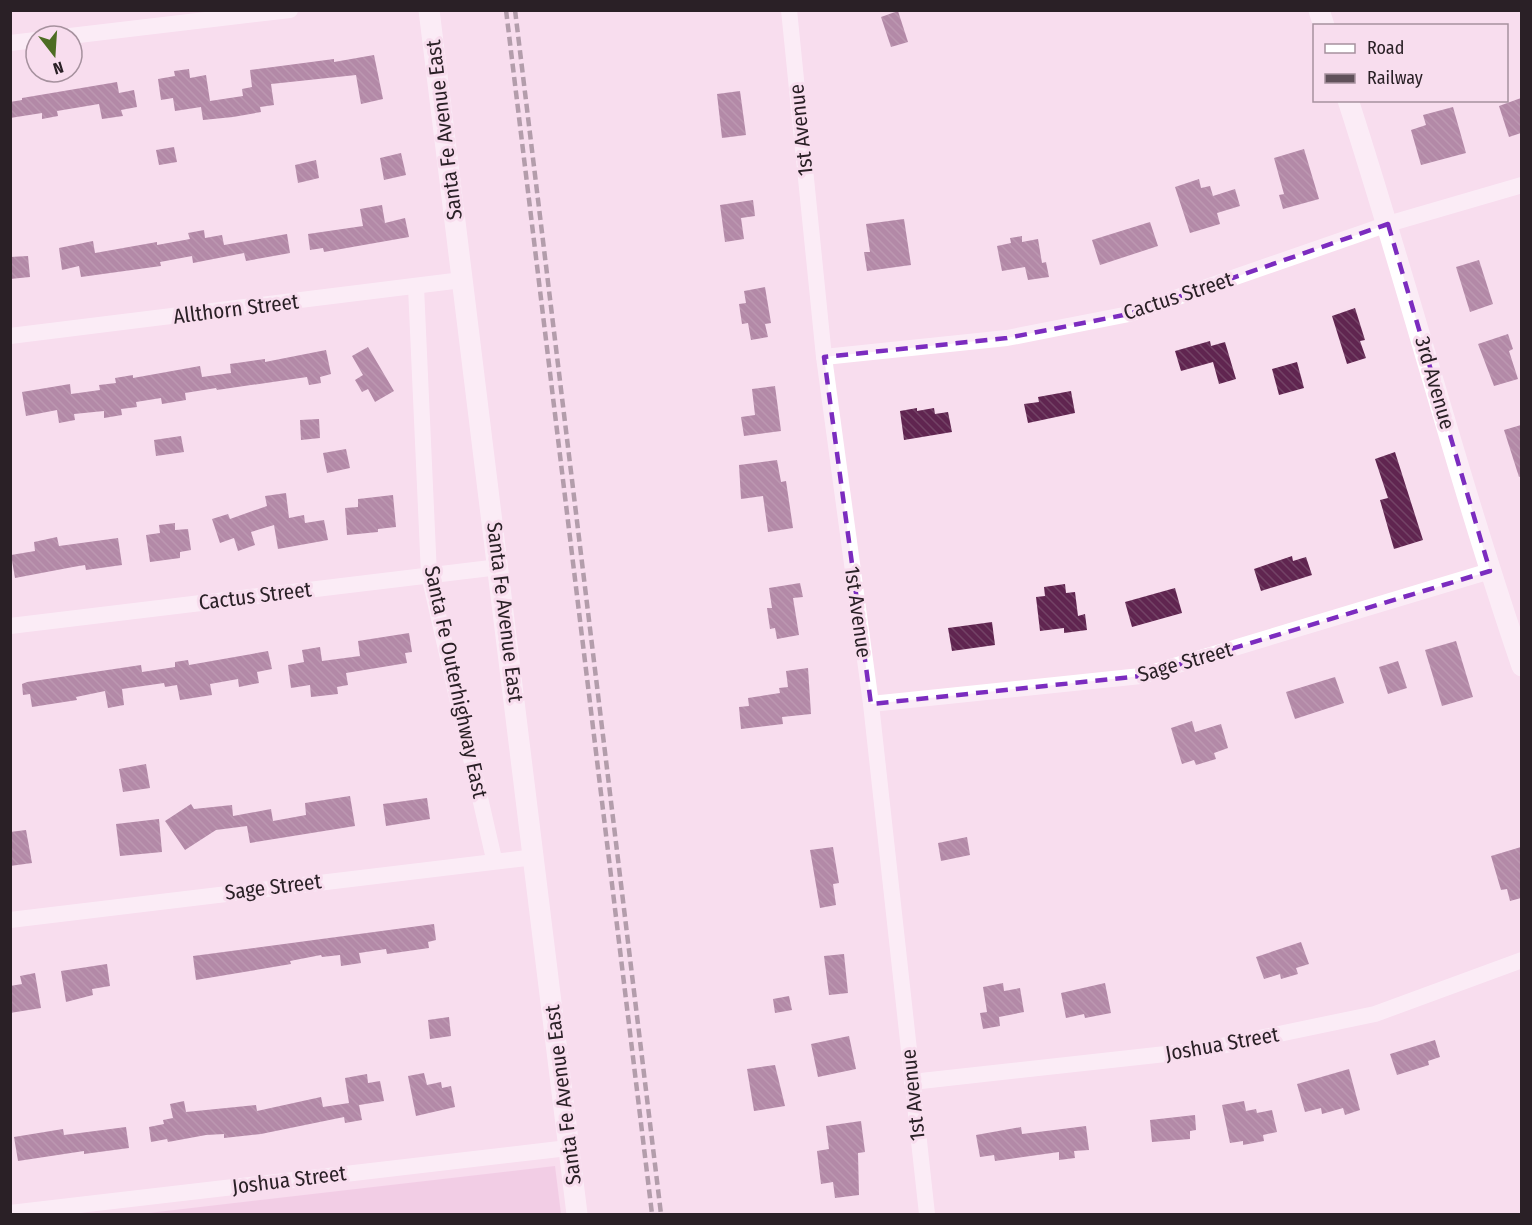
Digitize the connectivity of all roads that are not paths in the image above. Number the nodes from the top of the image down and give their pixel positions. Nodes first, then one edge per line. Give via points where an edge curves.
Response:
1 (290, 10) edge
2 (429, 10) edge
3 (789, 10) edge
4 (84, 34) edge
5 (1349, 102) edge
6 (1521, 185) edge
7 (1388, 224) junction
8 (462, 280) junction
9 (416, 287) junction
10 (10, 336) edge
11 (824, 357) junction
12 (499, 567) junction
13 (1490, 572) junction
14 (429, 575) junction
15 (10, 626) edge
16 (1521, 666) edge
17 (871, 704) junction
18 (535, 856) junction
19 (494, 859) junction
20 (10, 920) edge
21 (1521, 960) edge
22 (912, 1082) junction
23 (568, 1148) junction
24 (10, 1213) edge
25 (577, 1215) edge
26 (927, 1215) edge

1 - 4 street
2 - 8 street, Santa Fe Avenue East
3 - 11 street, 1st Avenue
5 - 7 street, 3rd Avenue
6 - 7 street, Cactus Street
7 - 11 street, Cactus Street via 1129,314 1008,338
7 - 13 street, 3rd Avenue
8 - 9 street, Allthorn Street
8 - 12 street, Santa Fe Avenue East
9 - 10 street, Allthorn Street
9 - 14 street, Santa Fe Outerhighway East
11 - 17 street, 1st Avenue
12 - 14 street, Cactus Street
12 - 18 street, Santa Fe Avenue East
13 - 16 street, 3rd Avenue
13 - 17 street, Sage Street via 1141,676
14 - 15 street, Cactus Street
14 - 19 street, Santa Fe Outerhighway East
17 - 22 street, 1st Avenue
18 - 19 street, Sage Street
18 - 23 street, Santa Fe Avenue East
19 - 20 street, Sage Street
21 - 22 street, Joshua Street via 1375,1014 1202,1050
22 - 26 street, 1st Avenue
23 - 24 street, Joshua Street
23 - 25 street, Santa Fe Avenue East

